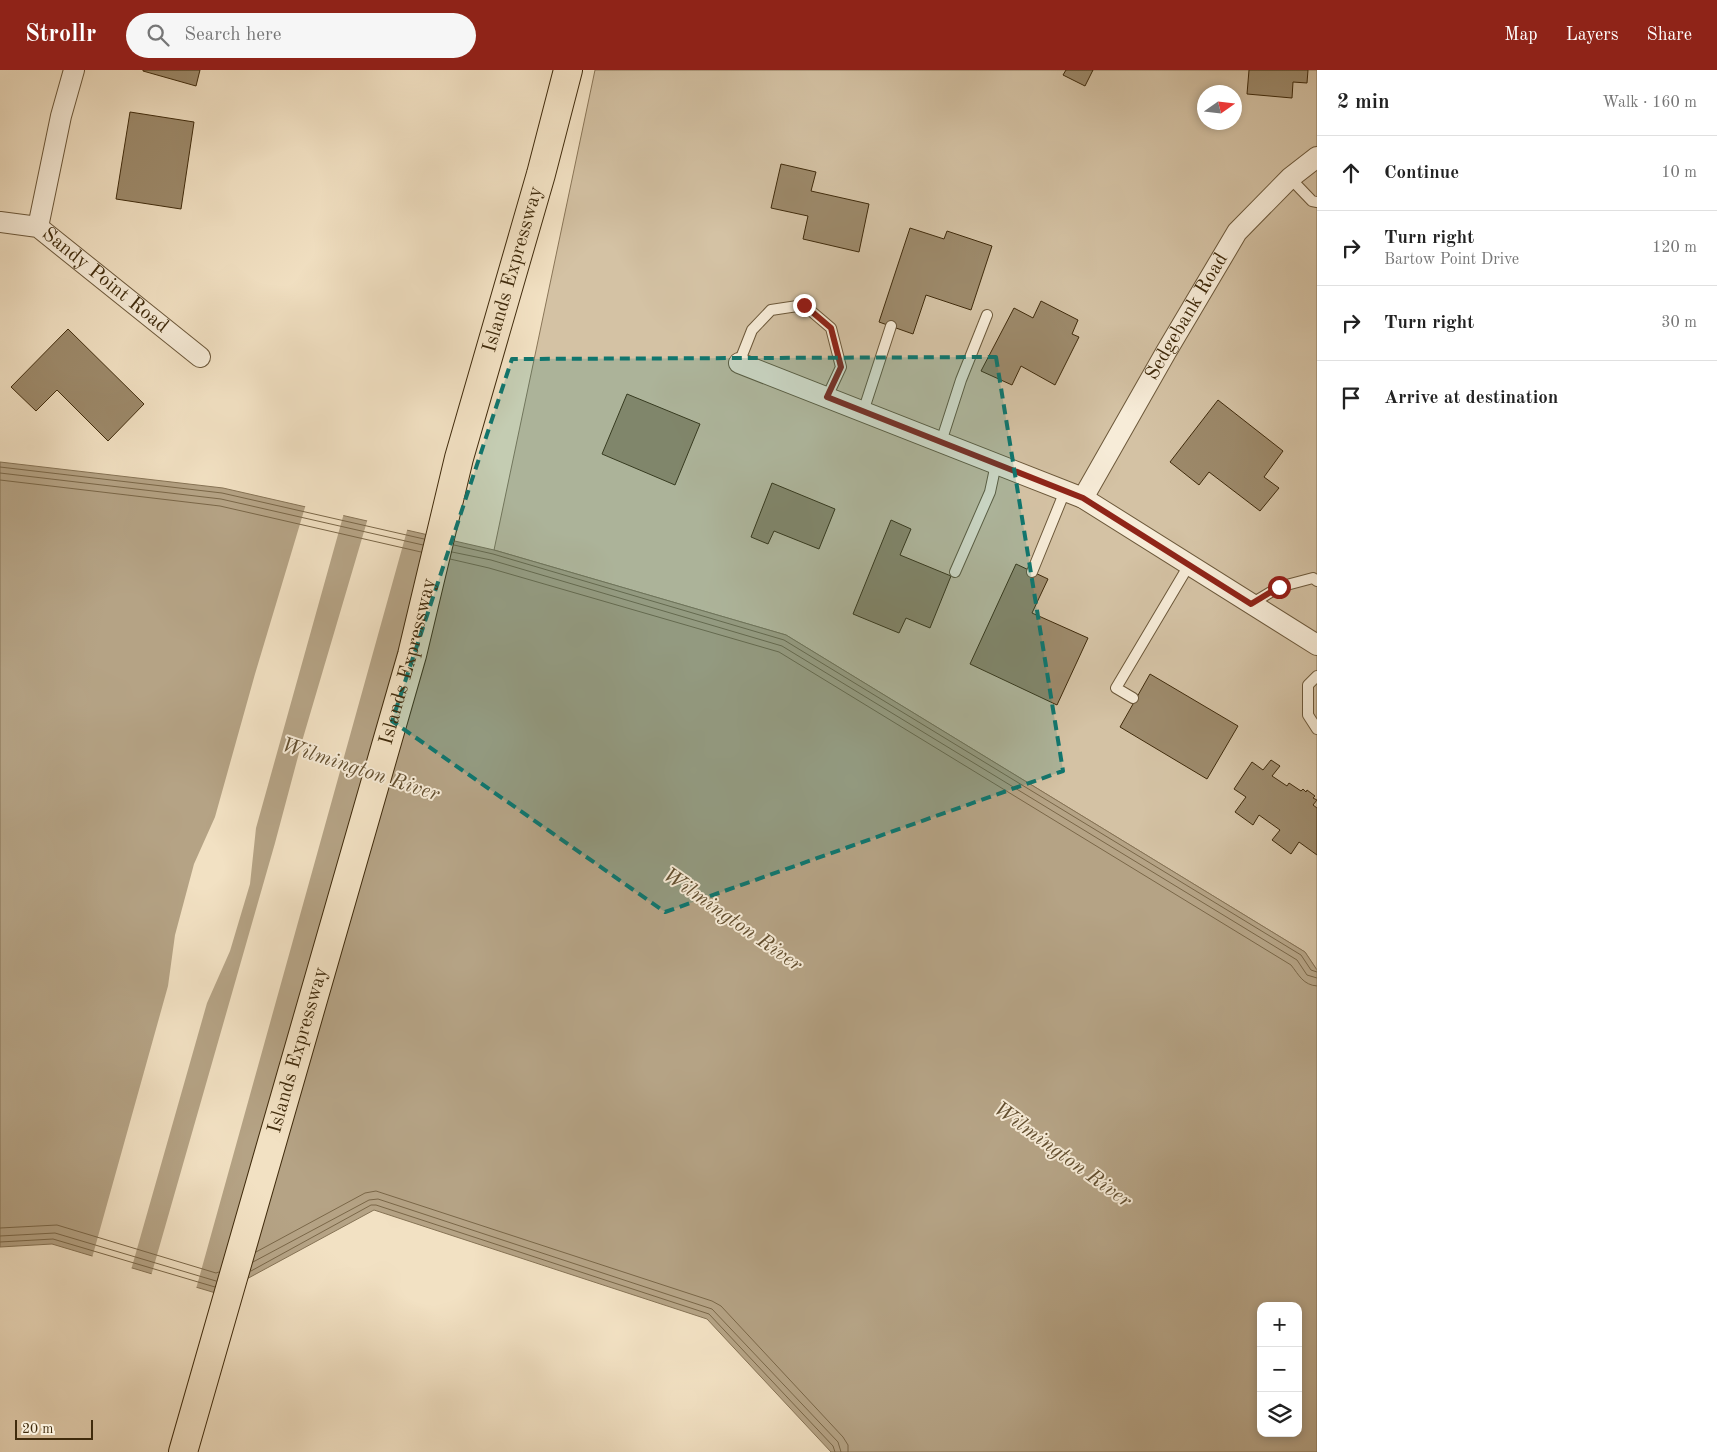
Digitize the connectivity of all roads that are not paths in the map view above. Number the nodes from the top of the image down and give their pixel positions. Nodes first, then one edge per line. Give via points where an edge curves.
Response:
1 (74, 70) edge
2 (568, 70) edge
3 (1317, 158) edge
4 (1290, 178) junction
5 (1317, 202) edge
6 (0, 222) edge
7 (38, 227) junction
8 (987, 315) dead end
9 (891, 326) dead end
10 (200, 357) dead end
11 (739, 363) joint
12 (827, 397) junction
13 (863, 412) junction
14 (941, 442) junction
15 (996, 464) junction
16 (1074, 494) junction
17 (1189, 565) junction
18 (955, 572) dead end
19 (1032, 572) dead end
20 (1317, 581) edge
21 (1251, 604) junction
22 (1317, 645) edge
23 (1317, 676) edge
24 (1133, 698) dead end
25 (1317, 729) edge
26 (183, 1452) edge

1 - 7 street
2 - 26 main road, Islands Expressway via 460,458 412,655
3 - 4 street, Sedgebank Road
4 - 5 lane via 1312,201
4 - 16 street, Sedgebank Road via 1237,232 1166,352
6 - 7 street, Sandy Point Road
7 - 10 street, Sandy Point Road
8 - 14 lane
9 - 13 lane
11 - 12 street
11 - 12 lane via 752,330 771,310 804,305 831,328 841,367
12 - 13 street
13 - 14 street
14 - 15 street
15 - 16 street
15 - 18 lane via 990,492
16 - 17 street
16 - 19 lane
17 - 21 street
17 - 24 lane via 1116,688
20 - 21 lane via 1313,578 1279,587
21 - 22 street
23 - 25 lane via 1308,685 1308,715

